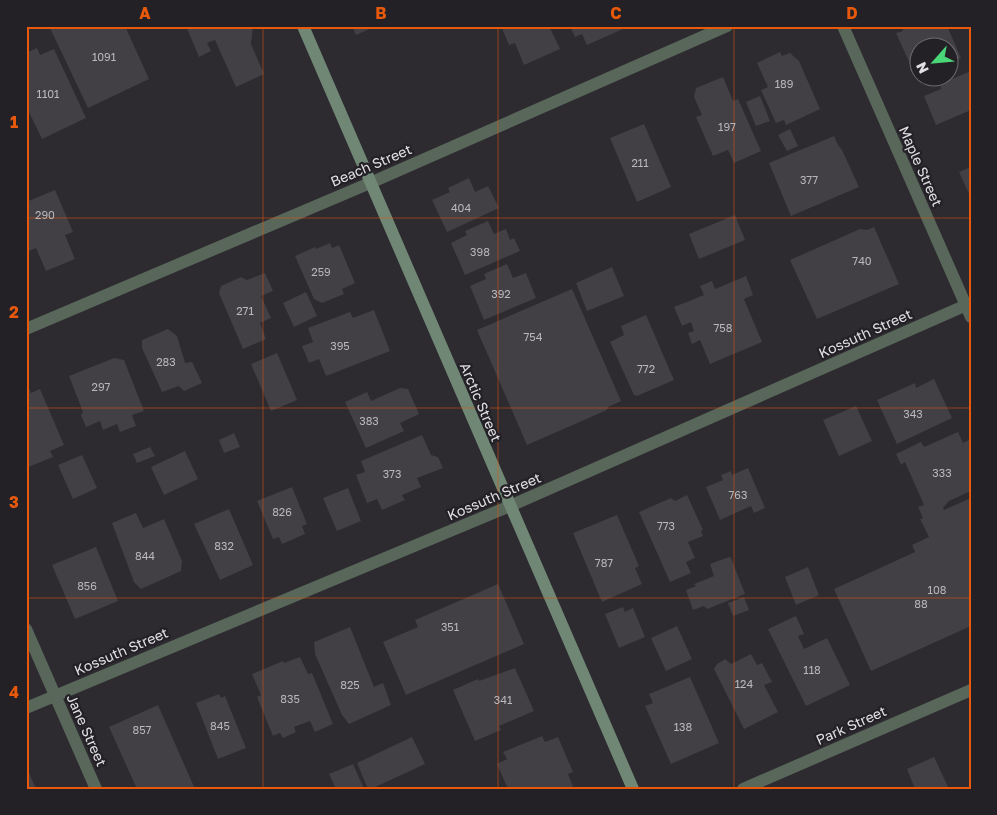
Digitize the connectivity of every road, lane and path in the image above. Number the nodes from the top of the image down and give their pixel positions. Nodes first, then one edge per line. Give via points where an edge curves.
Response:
1 (303, 26) edge
2 (727, 26) edge
3 (844, 26) edge
4 (370, 183) junction
5 (969, 308) edge
6 (26, 329) edge
7 (510, 506) junction
8 (26, 629) edge
9 (971, 690) edge
10 (54, 695) junction
11 (26, 708) edge
12 (96, 789) edge
13 (633, 789) edge
14 (743, 789) edge

1 - 4 main road, Arctic Street
2 - 4 street, Beach Street
3 - 5 street, Maple Street
4 - 6 street, Beach Street
4 - 7 main road, Arctic Street
5 - 7 street, Kossuth Street
7 - 10 street, Kossuth Street
7 - 13 main road, Arctic Street
8 - 10 street, Jane Street
9 - 14 street, Park Street
10 - 11 street, Kossuth Street
10 - 12 street, Jane Street

